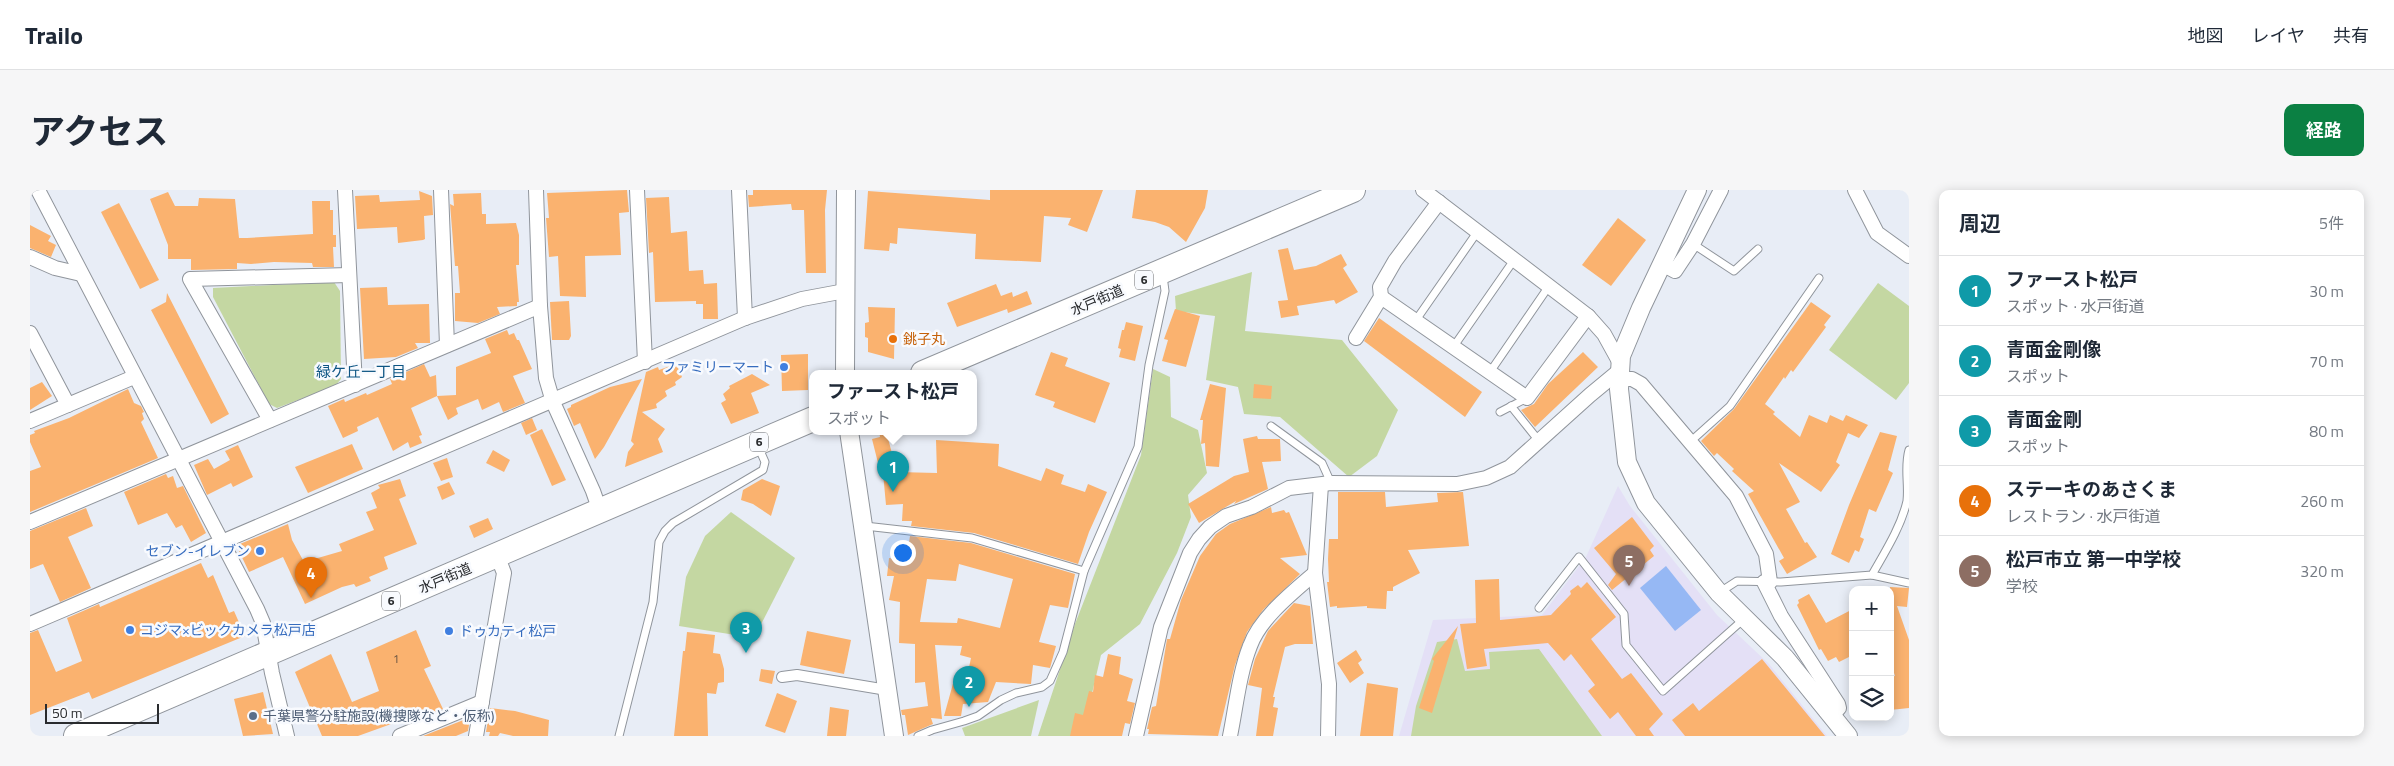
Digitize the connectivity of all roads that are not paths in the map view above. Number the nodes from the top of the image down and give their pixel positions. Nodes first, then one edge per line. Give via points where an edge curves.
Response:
1 (38, 190) edge
2 (345, 190) edge
3 (440, 190) edge
4 (536, 190) edge
5 (637, 190) edge
6 (739, 190) edge
7 (846, 190) edge
8 (1353, 190) edge
9 (1423, 190) edge
10 (1698, 190) edge
11 (1721, 190) edge
12 (1855, 190) edge
13 (1439, 202) junction
14 (1478, 231) junction
15 (1693, 244) junction
16 (1758, 249) dead end
17 (1909, 256) edge
18 (30, 257) edge
19 (1514, 260) junction
20 (1662, 264) junction
21 (1163, 272) junction
22 (81, 274) junction
23 (348, 275) junction
24 (1818, 278) dead end
25 (1549, 286) junction
26 (845, 291) junction
27 (1381, 297) junction
28 (540, 306) junction
29 (1588, 316) junction
30 (744, 318) junction
31 (1416, 320) junction
32 (30, 333) edge
33 (1356, 338) dead end
34 (447, 345) junction
35 (1454, 346) junction
36 (645, 362) junction
37 (845, 370) edge
38 (930, 370) edge
39 (1620, 371) junction
40 (1490, 372) junction
41 (134, 377) junction
42 (355, 385) junction
43 (1528, 398) junction
44 (554, 402) junction
45 (68, 405) junction
46 (1511, 406) junction
47 (1500, 412) dead end
48 (270, 420) junction
49 (30, 421) edge
50 (809, 421) edge
51 (1271, 426) dead end
52 (850, 435) edge
53 (1539, 441) junction
54 (1690, 442) junction
55 (757, 443) junction
56 (1909, 450) edge
57 (178, 459) junction
58 (1326, 484) junction
59 (600, 511) junction
60 (30, 522) edge
61 (862, 526) junction
62 (222, 541) junction
63 (497, 555) junction
64 (1084, 571) junction
65 (1315, 573) junction
66 (1872, 575) junction
67 (1767, 582) junction
68 (1909, 583) edge
69 (1719, 593) junction
70 (1539, 608) dead end
71 (1745, 618) junction
72 (30, 624) edge
73 (270, 653) junction
74 (782, 677) dead end
75 (887, 690) junction
76 (482, 702) junction
77 (1832, 716) junction
78 (76, 736) edge
79 (288, 736) edge
80 (400, 736) edge
81 (476, 736) edge
82 (619, 736) edge
83 (894, 736) edge
84 (918, 736) edge
85 (1136, 736) edge
86 (1230, 736) edge
87 (1328, 736) edge
88 (1848, 736) edge

1 - 22 street
2 - 23 street
3 - 34 street
4 - 28 street
5 - 36 street
6 - 30 street
7 - 26 street
8 - 21 highway, 水戸街道 / 6
9 - 13 street
10 - 20 street
11 - 15 street
12 - 17 street via 1877,233
13 - 14 street
13 - 27 street via 1395,261 1380,287
14 - 19 street
14 - 31 lane
15 - 16 lane via 1734,271
15 - 20 street via 1675,271
18 - 22 street
19 - 25 street
19 - 35 lane
20 - 39 street via 1630,333
21 - 38 highway, 水戸街道 / 6
21 - 64 lane via 1165,291 1149,365 1138,447
22 - 41 street
23 - 42 street
23 - 48 street via 190,279
24 - 54 lane via 1730,406
25 - 29 street
25 - 40 lane
26 - 30 street via 802,299
26 - 37 street
27 - 31 street
27 - 33 street
28 - 34 street
28 - 44 street via 546,378
29 - 39 street via 1604,334
29 - 43 street
30 - 36 street
31 - 35 street
32 - 45 street
34 - 42 street
35 - 40 street
36 - 44 street
39 - 53 street
39 - 54 street via 1642,384
39 - 69 street via 1624,446 1633,479 1646,503
40 - 43 street
41 - 45 street
41 - 57 street
42 - 48 street
43 - 46 lane
44 - 59 street
44 - 62 street
45 - 49 street
46 - 47 lane
46 - 53 lane
48 - 57 street
50 - 55 highway, 水戸街道 / 6
51 - 58 lane via 1322,462
52 - 61 street
53 - 58 street via 1510,467 1486,478 1457,484
54 - 67 street via 1736,496 1766,554
55 - 59 highway, 水戸街道 / 6
55 - 82 lane via 765,462 763,470 673,523 659,542 653,602
56 - 66 lane via 1906,460 1908,500 1894,536
57 - 60 street
57 - 62 street
58 - 65 street
58 - 85 street via 1289,488 1226,516 1199,539 1190,553 1161,627
59 - 63 highway, 水戸街道 / 6
61 - 64 lane via 972,538
61 - 75 street
62 - 72 street
62 - 73 street via 263,624
63 - 73 highway, 水戸街道 / 6
63 - 76 street via 504,573
64 - 84 lane via 1063,652 1050,681 1042,687 1001,700 964,722
65 - 86 street via 1286,599 1250,645
65 - 87 street via 1329,684
66 - 67 lane
66 - 68 lane
67 - 69 lane via 1737,581
67 - 77 street via 1781,616 1838,704 1839,708
69 - 71 street
70 - 71 lane via 1579,557 1624,614 1626,645 1663,691
71 - 77 street via 1785,658
73 - 78 highway, 水戸街道 / 6
73 - 79 street
74 - 75 street via 796,676
75 - 83 street
76 - 80 street
76 - 81 street
77 - 88 street

